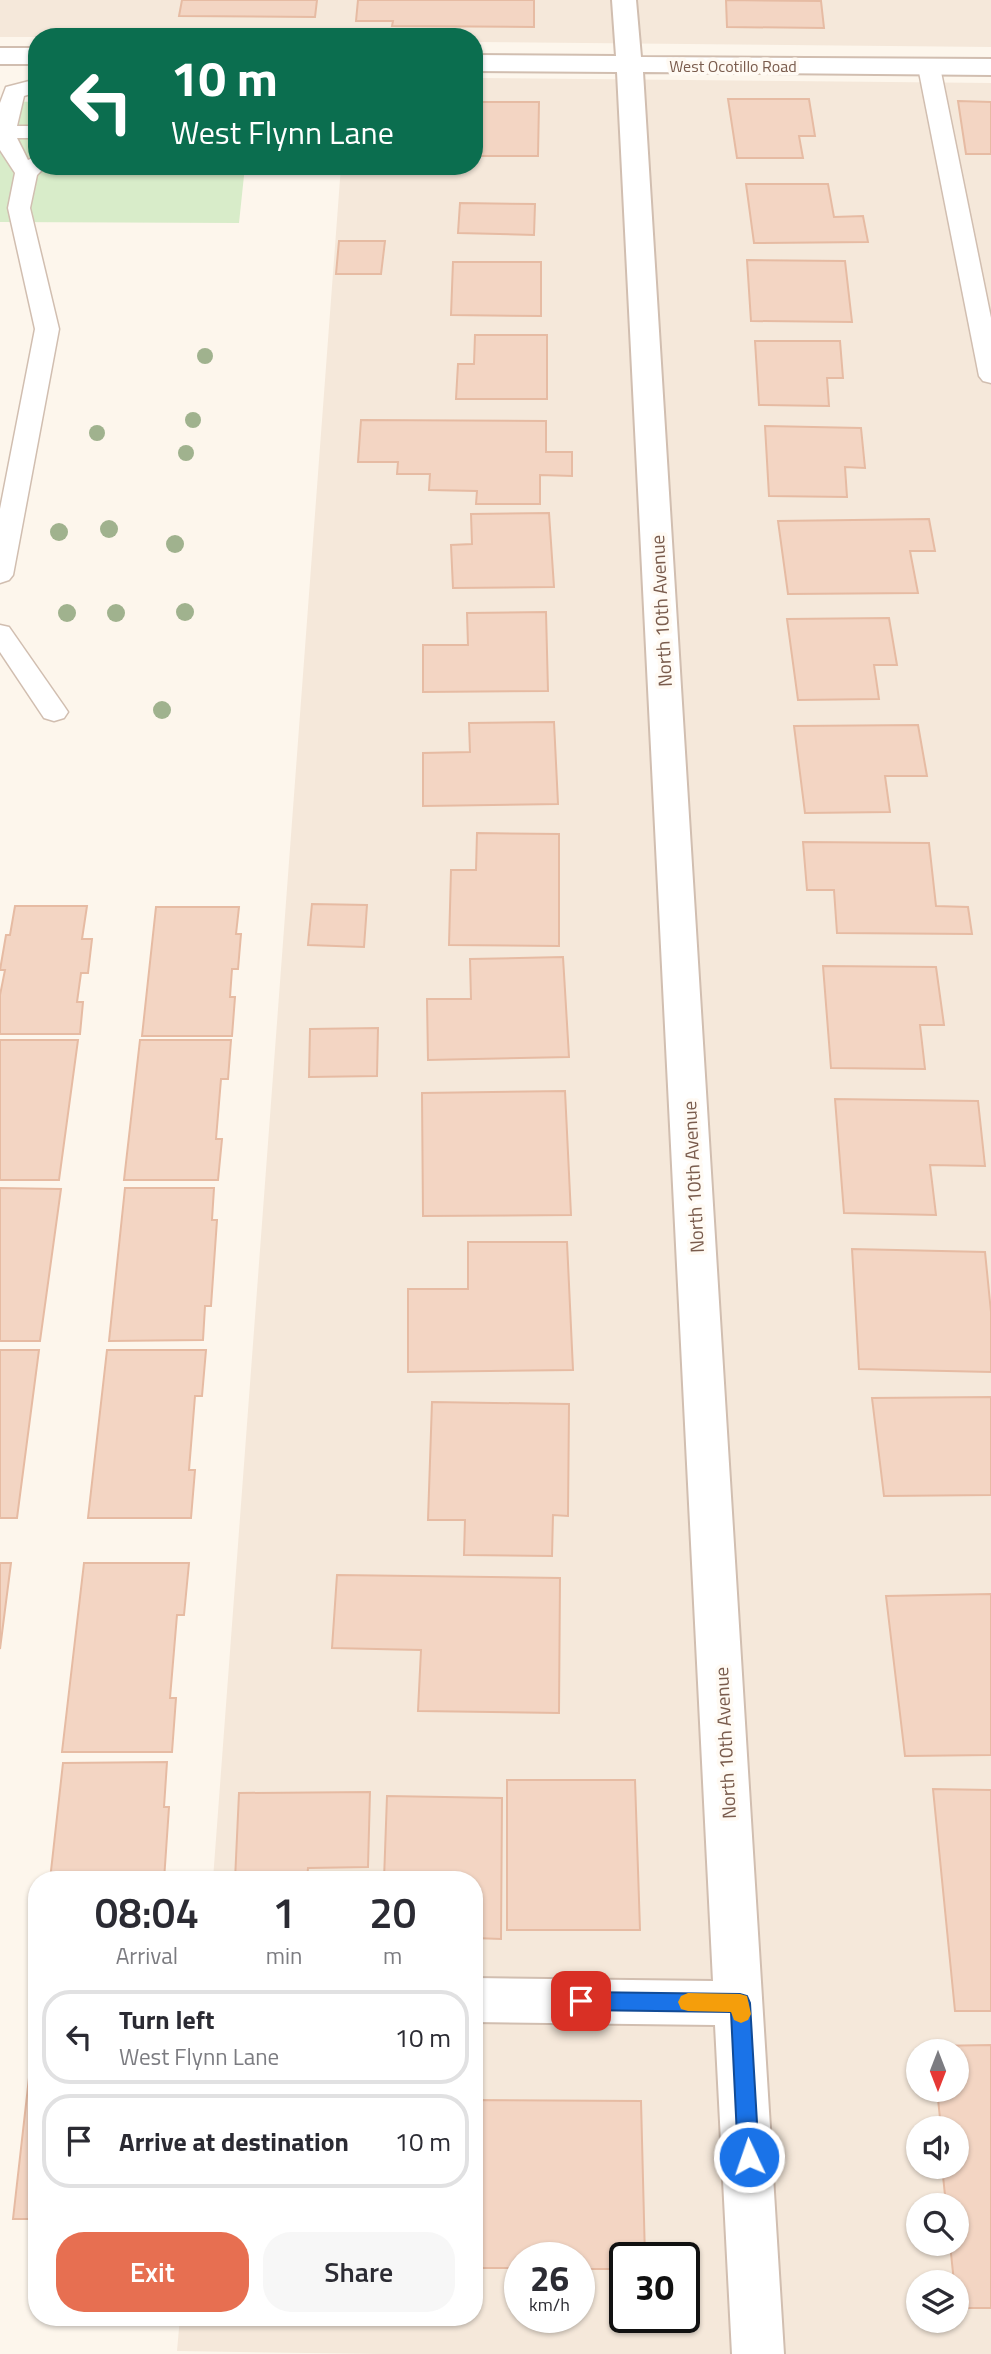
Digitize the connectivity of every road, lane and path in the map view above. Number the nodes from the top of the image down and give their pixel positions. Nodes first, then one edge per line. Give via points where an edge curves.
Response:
1 (624, 0) edge
2 (0, 56) edge
3 (28, 56) edge
4 (483, 63) edge
5 (630, 66) junction
6 (929, 67) junction
7 (991, 67) edge
8 (28, 88) edge
9 (5, 132) junction
10 (28, 132) edge
11 (28, 165) edge
12 (30, 175) edge
13 (991, 376) edge
14 (0, 575) edge
15 (0, 633) edge
16 (54, 712) dead end
17 (483, 2000) edge
18 (740, 2003) junction
19 (758, 2354) edge

1 - 5 street, North 10th Avenue
2 - 3 street
4 - 5 street, West Ocotillo Road
5 - 6 street, West Ocotillo Road
5 - 18 street, North 10th Avenue
6 - 7 street, West Ocotillo Road
6 - 13 lane
8 - 9 lane via 14,92
9 - 10 lane
9 - 11 lane via 6,147
12 - 14 lane via 19,208 47,329
15 - 16 lane
17 - 18 street
18 - 19 street, North 10th Avenue

